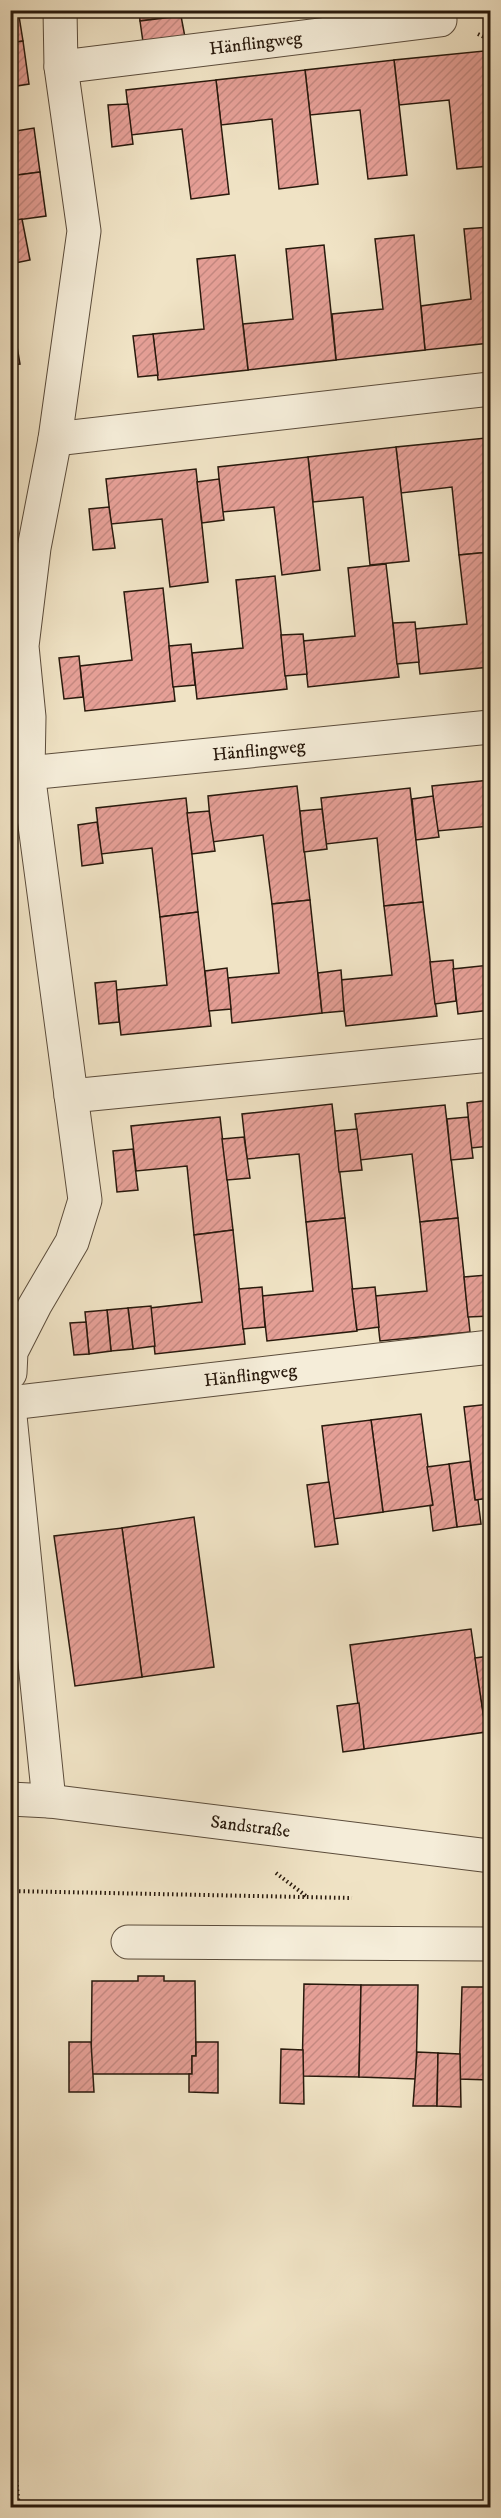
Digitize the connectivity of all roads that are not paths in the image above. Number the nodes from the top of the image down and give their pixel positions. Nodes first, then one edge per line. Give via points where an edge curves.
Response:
1 (60, 10) edge
2 (439, 10) edge
3 (61, 67) junction
4 (490, 389) edge
5 (55, 439) junction
6 (20, 718) edge
7 (490, 728) edge
8 (28, 773) junction
9 (490, 1055) edge
10 (71, 1096) junction
11 (490, 1347) edge
12 (10, 1373) edge
13 (10, 1402) edge
14 (10, 1416) edge
15 (10, 1799) edge
16 (49, 1801) junction
17 (490, 1856) edge
18 (128, 1942) dead end
19 (490, 1944) edge

1 - 3 street
2 - 3 street, Hänflingweg via 440,20
3 - 5 street via 84,231
4 - 5 street
5 - 6 street via 34,548 22,646
6 - 8 street
7 - 8 street, Hänflingweg
8 - 10 street
9 - 10 street
10 - 12 street via 85,1200 72,1242 11,1352
11 - 13 street, Hänflingweg
14 - 16 street
15 - 16 street, Sandstraße
16 - 17 street, Sandstraße
18 - 19 street

